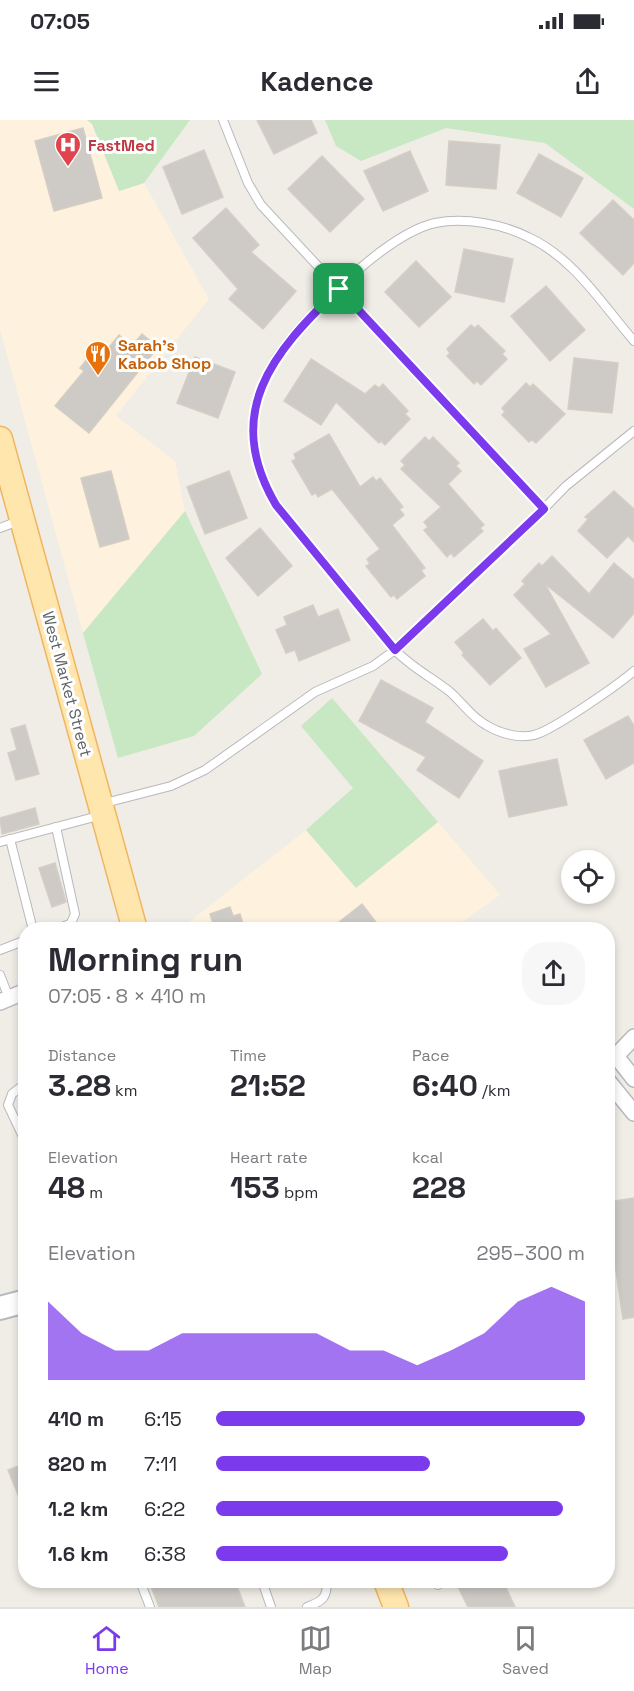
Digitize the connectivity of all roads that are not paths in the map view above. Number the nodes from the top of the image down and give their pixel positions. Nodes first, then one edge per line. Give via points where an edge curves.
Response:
1 (222, 120) edge
2 (339, 289) junction
3 (634, 341) edge
4 (634, 431) edge
5 (0, 439) edge
6 (4, 472) edge
7 (544, 509) junction
8 (22, 520) junction
9 (0, 528) edge
10 (395, 650) junction
11 (634, 670) edge
12 (102, 809) junction
13 (56, 827) junction
14 (10, 839) junction
15 (0, 842) edge
16 (31, 922) edge
17 (73, 922) edge
18 (133, 922) edge
19 (18, 943) edge
20 (0, 950) edge
21 (0, 975) edge
22 (18, 994) edge
23 (4, 1000) edge
24 (634, 1037) edge
25 (615, 1056) edge
26 (615, 1062) edge
27 (634, 1079) edge
28 (18, 1089) edge
29 (615, 1090) edge
30 (634, 1113) edge
31 (18, 1127) edge
32 (143, 1588) edge
33 (264, 1588) edge
34 (327, 1588) edge
35 (389, 1588) edge
36 (150, 1607) edge
37 (271, 1607) edge
38 (307, 1607) edge
39 (396, 1607) edge

1 - 2 lane via 261,205
2 - 3 lane via 390,244 435,223 459,221 497,226 537,241 567,262
2 - 7 lane
2 - 10 lane via 276,359 257,400 253,442 266,487 276,505
4 - 7 lane
5 - 6 main road, West Market Street
6 - 8 main road, West Market Street
7 - 10 lane
8 - 9 lane
8 - 12 main road, West Market Street
10 - 11 lane via 451,693 474,718 505,734 533,735 550,729
10 - 12 lane via 373,666 315,692 205,770
12 - 13 lane
12 - 18 main road, West Market Street
13 - 14 lane
13 - 17 lane via 75,914
14 - 15 lane
14 - 16 lane
19 - 20 lane
21 - 23 lane
22 - 23 street
24 - 25 street
26 - 27 street
28 - 31 lane via 8,1106
29 - 30 street
32 - 36 lane
33 - 37 lane
34 - 38 lane via 322,1602
35 - 39 main road

